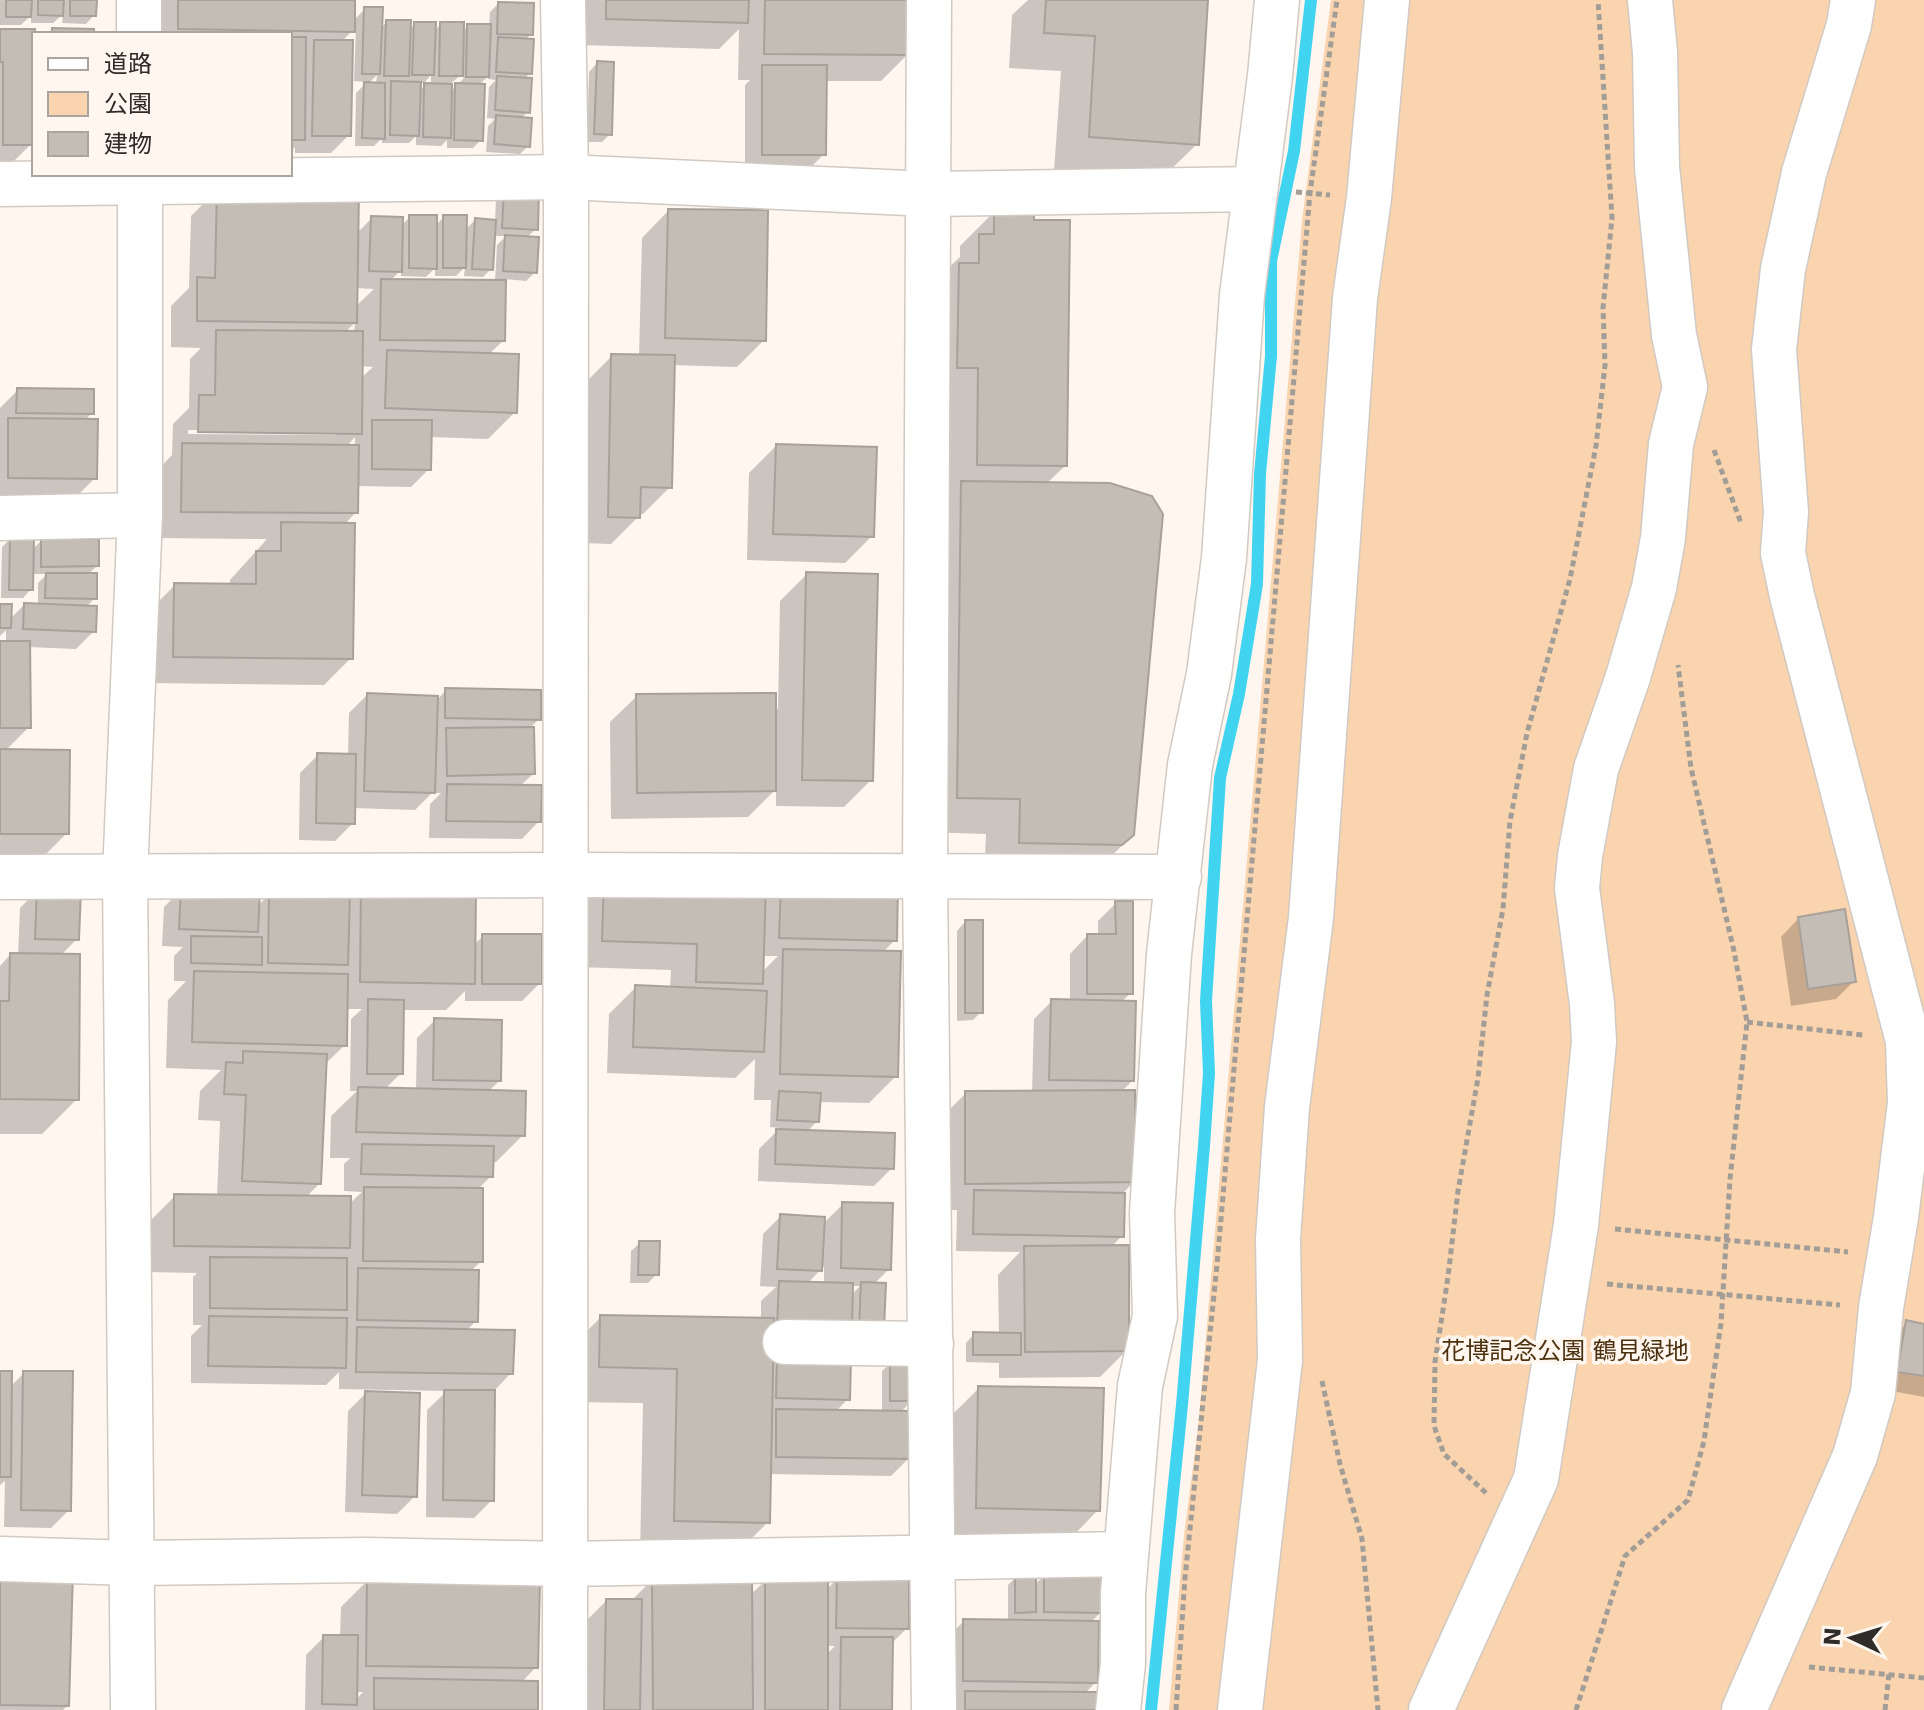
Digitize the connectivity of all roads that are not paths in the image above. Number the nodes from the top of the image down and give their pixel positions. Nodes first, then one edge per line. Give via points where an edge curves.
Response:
1 (139, 0) edge
2 (563, 0) edge
3 (929, 0) edge
4 (1277, 0) edge
5 (1387, 0) edge
6 (1650, 0) edge
7 (1853, 0) edge
8 (139, 32) edge
9 (566, 177) junction
10 (140, 179) edge
11 (0, 184) edge
12 (1255, 189) junction
13 (929, 194) junction
14 (140, 515) junction
15 (0, 518) edge
16 (564, 875) junction
17 (125, 876) junction
18 (925, 876) junction
19 (0, 877) edge
20 (1179, 877) junction
21 (1916, 1045) edge
22 (785, 1342) dead end
23 (931, 1344) junction
24 (1126, 1554) junction
25 (0, 1559) edge
26 (934, 1559) junction
27 (134, 1563) junction
28 (565, 1564) junction
29 (133, 1710) edge
30 (565, 1710) edge
31 (934, 1710) edge
32 (1118, 1710) edge
33 (1240, 1710) edge
34 (1431, 1710) edge
35 (1744, 1710) edge

1 - 8 street
2 - 9 street
3 - 13 street
4 - 12 street
5 - 33 street via 1355,298 1311,918 1287,1107 1278,1239 1280,1360
6 - 34 street via 1657,167 1674,335 1685,387 1671,444 1654,588 1596,769 1585,821 1577,888 1594,1042 1568,1280 1536,1479
7 - 21 street via 1783,269 1774,349 1786,512 1783,553 1810,670
9 - 10 street
9 - 13 street
9 - 16 street
10 - 11 street
10 - 14 street
12 - 13 street
12 - 20 street via 1242,295 1224,558 1190,765
13 - 18 street
14 - 15 street
14 - 17 street
16 - 17 street
16 - 18 street
16 - 28 street
17 - 19 street
17 - 27 street
18 - 20 street
18 - 23 street
20 - 24 street via 1152,1213 1155,1316 1140,1386
21 - 35 street via 1873,1393 1855,1456
22 - 23 street
23 - 26 street
24 - 26 street
24 - 32 street
25 - 27 street
26 - 28 street
26 - 31 street
27 - 28 street
27 - 29 street
28 - 30 street

